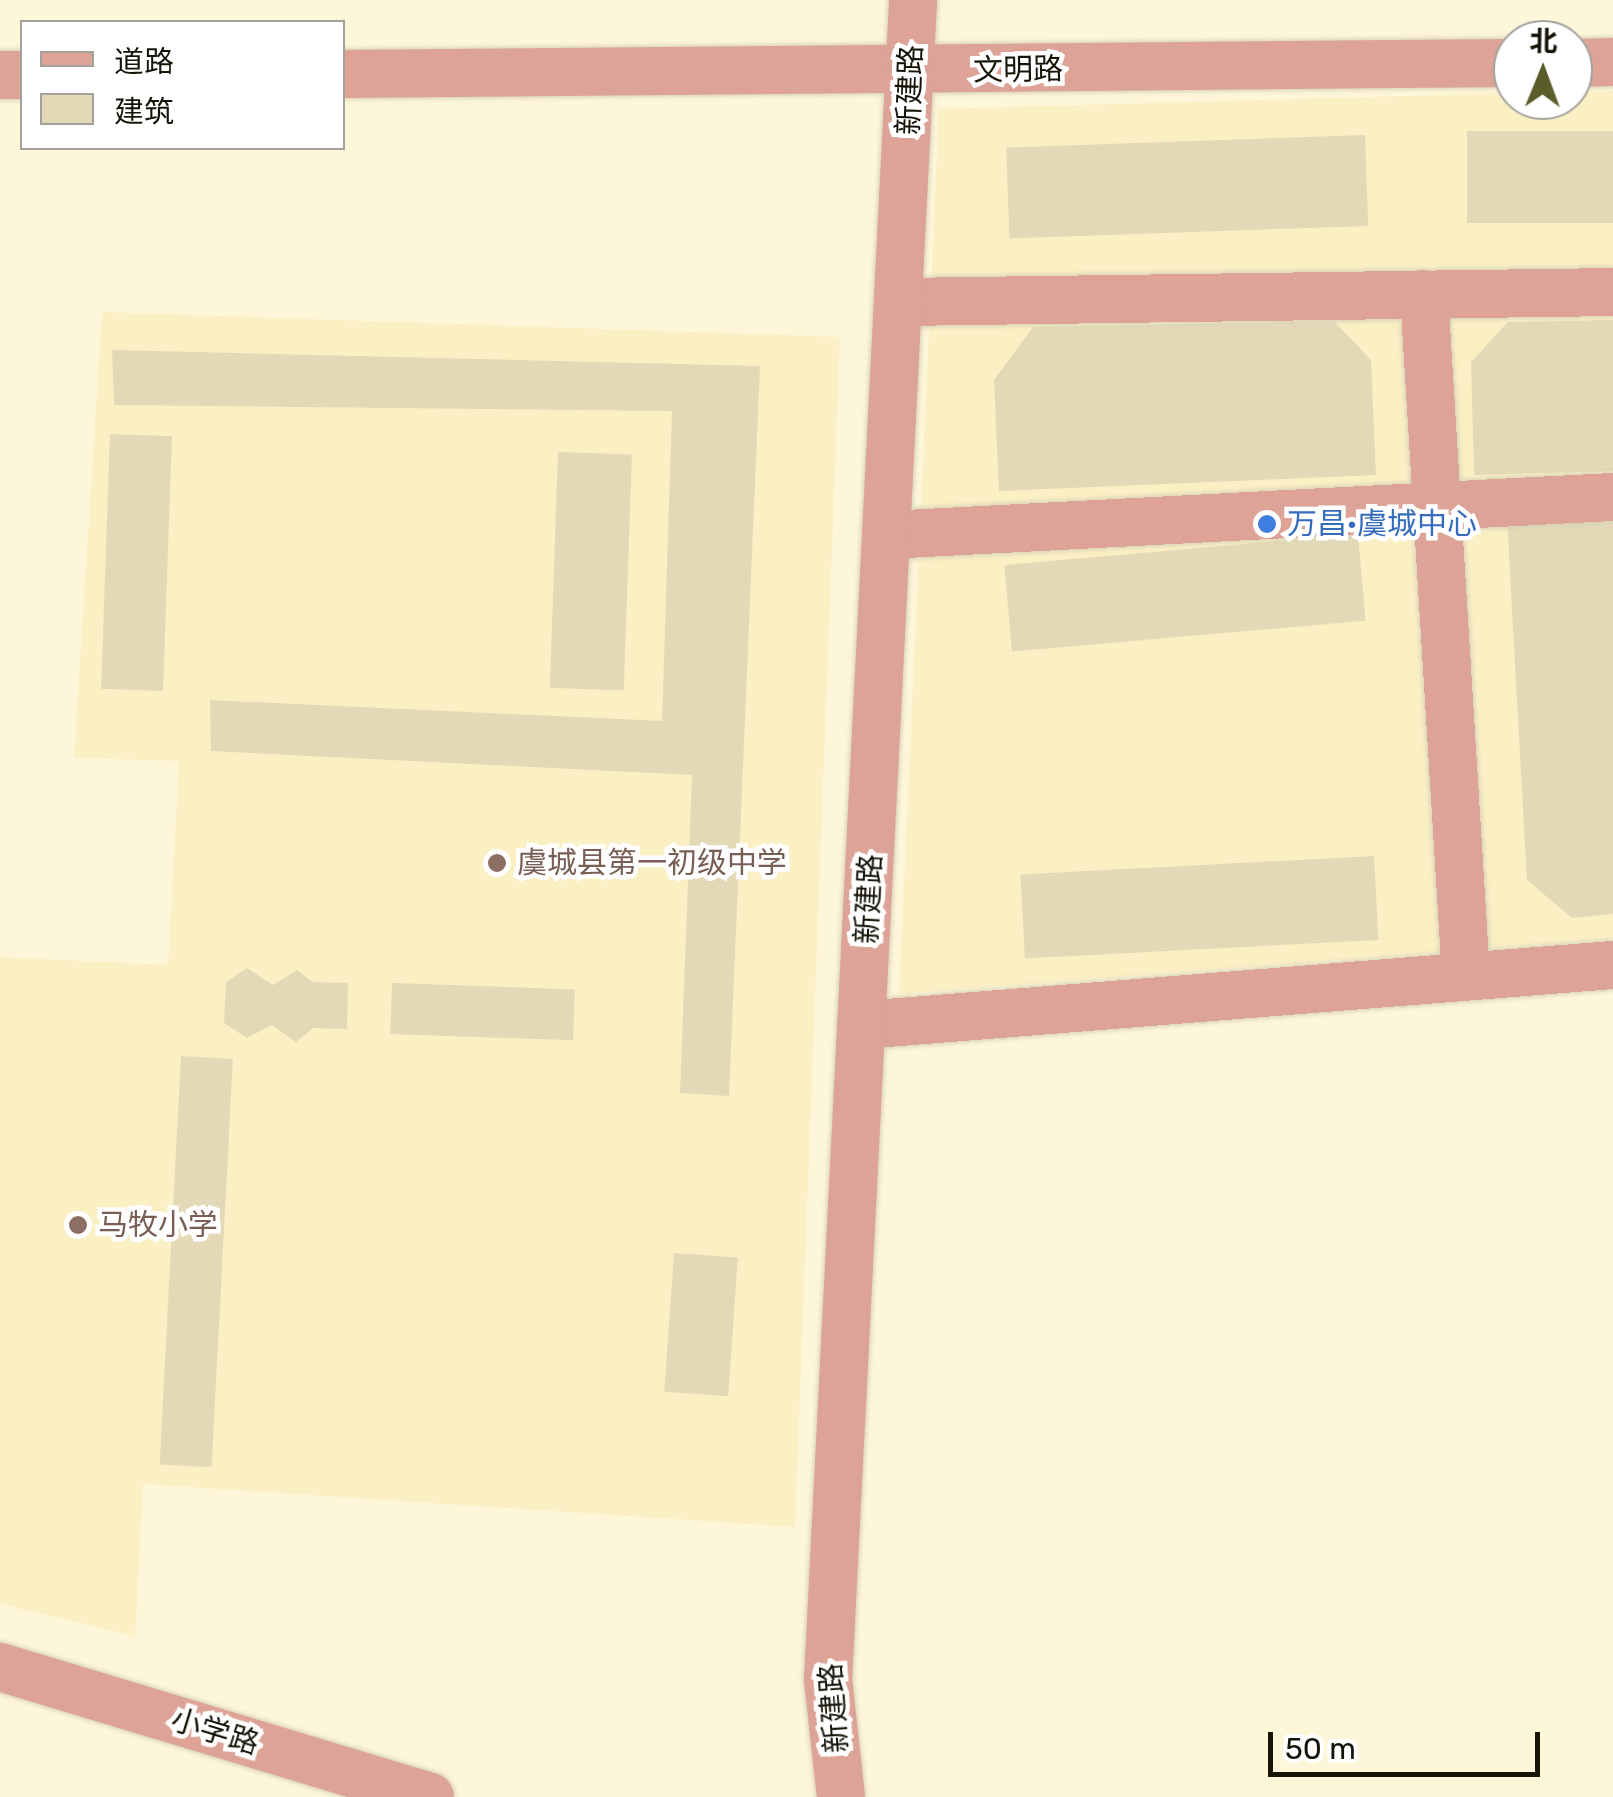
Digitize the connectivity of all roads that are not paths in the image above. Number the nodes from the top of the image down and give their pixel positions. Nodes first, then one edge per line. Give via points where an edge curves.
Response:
1 (913, 0) edge
2 (1493, 64) edge
3 (912, 71) junction
4 (345, 74) edge
5 (1613, 292) edge
6 (1424, 294) junction
7 (900, 302) junction
8 (1613, 497) edge
9 (1434, 506) junction
10 (887, 536) junction
11 (1613, 965) edge
12 (1466, 977) junction
13 (862, 1025) junction
14 (0, 1666) edge
15 (430, 1797) edge
16 (841, 1797) edge

1 - 3 street, 新建路
2 - 3 street, 文明路
3 - 4 street, 文明路
3 - 7 street, 新建路
5 - 6 street
6 - 7 street
6 - 9 street
7 - 10 street, 新建路
8 - 9 street
9 - 10 street
9 - 12 street
10 - 13 street, 新建路
11 - 12 street
12 - 13 street
13 - 16 street, 新建路 via 828,1680
14 - 15 street, 小学路

